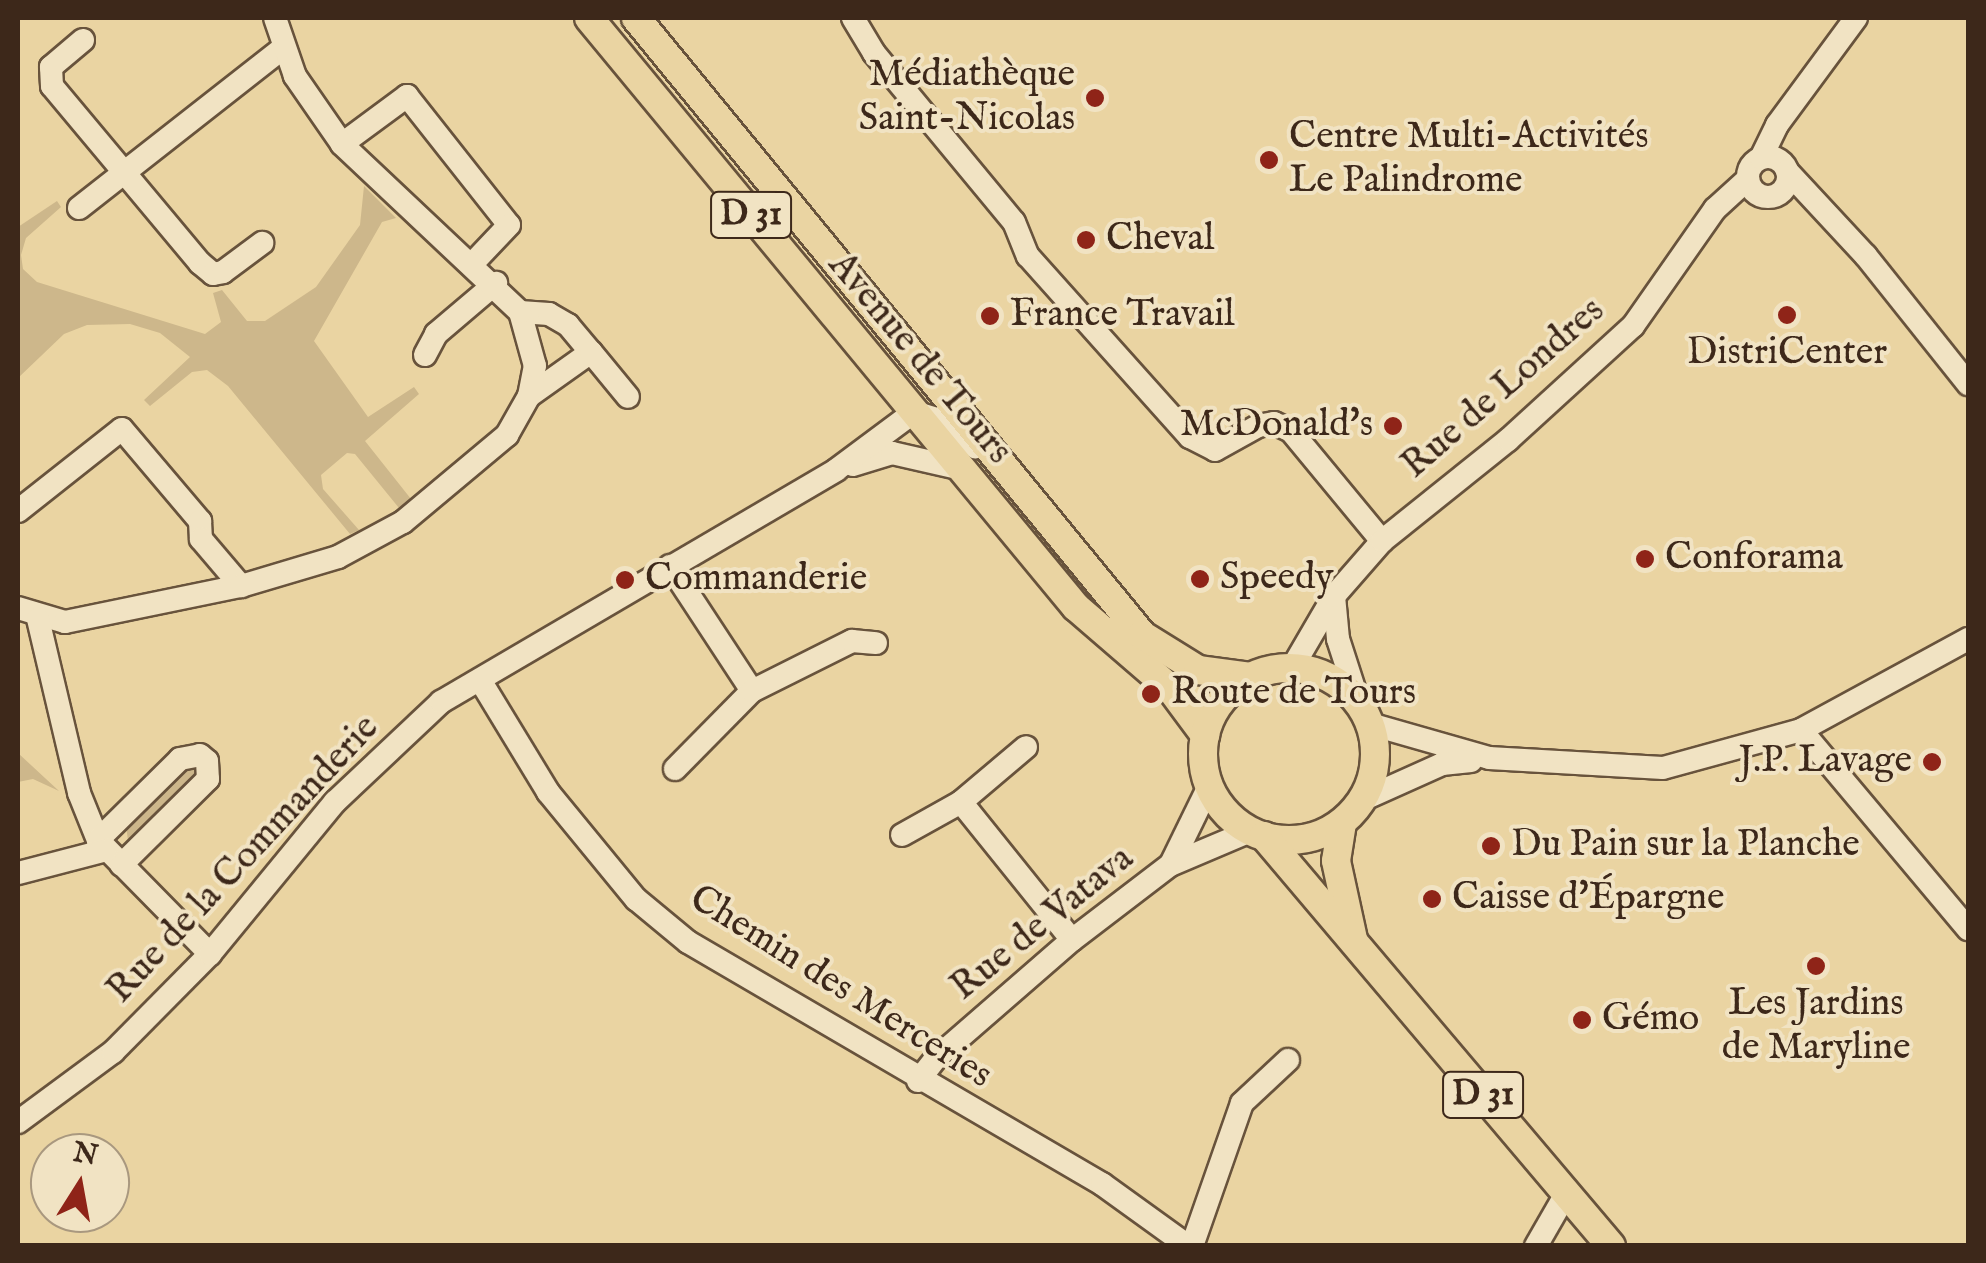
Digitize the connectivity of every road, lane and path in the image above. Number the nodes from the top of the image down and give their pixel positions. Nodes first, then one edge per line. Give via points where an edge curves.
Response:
1 (275, 18) edge
2 (589, 18) edge
3 (636, 18) edge
4 (854, 18) edge
5 (1856, 18) edge
6 (84, 40) dead end
7 (283, 48) junction
8 (1798, 96) junction
9 (342, 144) junction
10 (1760, 158) junction
11 (1786, 168) junction
12 (126, 174) junction
13 (1761, 190) junction
14 (79, 208) dead end
15 (1834, 222) junction
16 (262, 243) dead end
17 (473, 263) junction
18 (496, 284) junction
19 (520, 312) junction
20 (590, 352) junction
21 (425, 355) dead end
22 (1968, 384) edge
23 (530, 396) junction
24 (628, 397) dead end
25 (914, 412) junction
26 (962, 469) junction
27 (836, 470) junction
28 (18, 511) edge
29 (1382, 541) junction
30 (1075, 559) junction
31 (670, 566) junction
32 (241, 586) junction
33 (1334, 596) junction
34 (28, 614) edge
35 (1968, 628) edge
36 (876, 643) dead end
37 (1961, 644) edge
38 (1292, 668) junction
39 (1250, 677) junction
40 (480, 680) junction
41 (752, 691) junction
42 (1364, 713) junction
43 (1801, 730) junction
44 (1205, 734) junction
45 (1026, 747) dead end
46 (1488, 758) junction
47 (675, 769) dead end
48 (1210, 786) junction
49 (1362, 800) junction
50 (961, 802) junction
51 (1342, 823) junction
52 (902, 834) dead end
53 (1257, 834) junction
54 (108, 852) junction
55 (1170, 865) junction
56 (18, 873) edge
57 (1968, 928) edge
58 (1072, 940) junction
59 (1355, 945) junction
60 (210, 954) junction
61 (1288, 1060) dead end
62 (918, 1081) junction
63 (18, 1122) edge
64 (1568, 1192) junction
65 (1190, 1246) edge
66 (1536, 1246) edge
67 (1611, 1246) edge

1 - 7 street
2 - 25 main road, Avenue de Tours / D 31
3 - 30 main road, Avenue de Tours
4 - 29 street via 874,53 1014,222 1028,256 1190,437 1216,450 1258,426 1274,423 1290,431
5 - 8 street
6 - 12 street via 48,74
7 - 9 street
7 - 12 street
8 - 10 street
8 - 11 street
9 - 17 street
9 - 17 street via 407,96 509,225
10 - 11 street
10 - 13 street
11 - 13 street
11 - 15 street
12 - 14 street
12 - 16 street via 213,274
13 - 15 street
13 - 29 street, Rue de Londres via 1706,223 1620,339
15 - 22 street
17 - 18 street
18 - 19 street
18 - 21 street via 436,334
19 - 20 street via 549,314
19 - 23 street via 535,366
20 - 23 street
20 - 24 street
23 - 32 street via 507,435 403,522 338,557
25 - 26 main road, Avenue de Tours / D 31
25 - 27 street, Rue de la Commanderie
25 - 30 street via 964,435
26 - 27 street, Rue de la Commanderie via 892,453
26 - 44 main road, Avenue de Tours / D 31 via 1076,608 1170,688
27 - 31 street, Rue de la Commanderie
28 - 32 street via 122,428 200,521 201,539
29 - 33 street, Rue de Londres
30 - 39 main road, Avenue de Tours via 1142,634 1198,670
31 - 40 street, Rue de la Commanderie
31 - 41 street
32 - 34 street via 65,622
33 - 38 street, Rue de Londres
33 - 42 street via 1338,639
34 - 54 street via 79,793
35 - 37 street
36 - 41 street via 852,641
37 - 43 street
38 - 39 main road
38 - 42 main road via 1317,672
39 - 44 main road via 1221,701
40 - 60 street, Rue de la Commanderie via 441,702 335,802
40 - 62 street, Chemin des Merceries via 548,792 636,899 688,942
41 - 47 street
42 - 46 street
42 - 49 main road via 1373,776
43 - 46 street via 1663,768
43 - 57 street
44 - 48 main road
45 - 50 street
46 - 49 street via 1442,764
48 - 53 main road
48 - 55 street, Rue de Vatava
49 - 51 main road
50 - 52 street
50 - 58 street
51 - 53 main road via 1306,838
51 - 59 main road, D 31 via 1336,861
53 - 55 street, Rue de Vatava
53 - 59 main road, D 31
54 - 54 street via 208,779 206,761 200,755 180,758
54 - 56 street
54 - 60 street
55 - 58 street, Rue de Vatava
58 - 62 street, Rue de Vatava via 934,1059
59 - 64 main road, D 31
60 - 63 street, Rue de la Commanderie via 114,1052
61 - 65 street via 1242,1103
62 - 65 street, Chemin des Merceries via 1102,1184
64 - 66 street
64 - 67 main road, D 31

